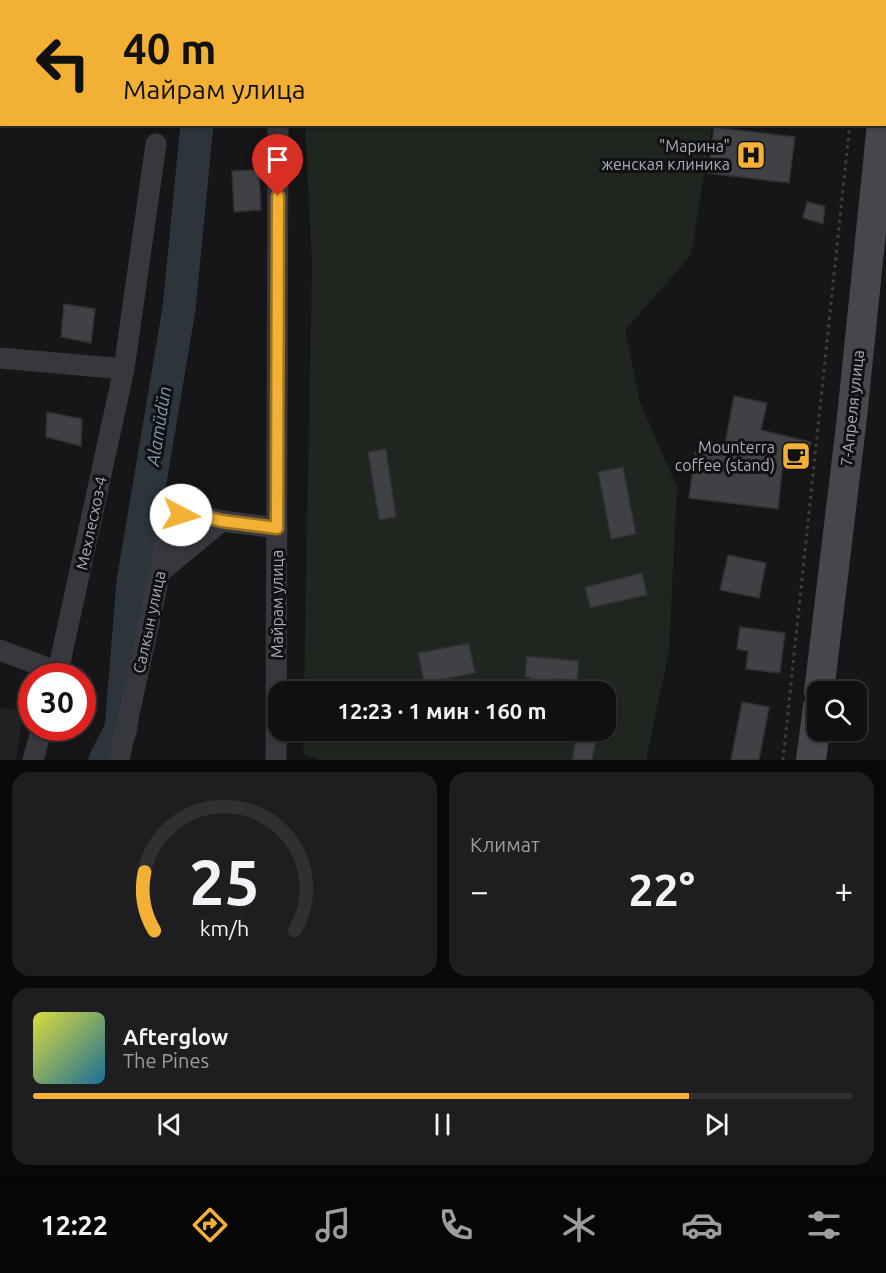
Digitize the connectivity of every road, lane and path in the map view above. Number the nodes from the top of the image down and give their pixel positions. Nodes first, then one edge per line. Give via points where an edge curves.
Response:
1 (278, 126) edge
2 (842, 126) edge
3 (882, 126) edge
4 (156, 144) dead end
5 (0, 358) edge
6 (124, 369) junction
7 (222, 521) junction
8 (277, 528) junction
9 (160, 572) junction
10 (0, 650) edge
11 (31, 663) edge
12 (60, 663) edge
13 (820, 681) edge
14 (38, 741) edge
15 (814, 741) edge
16 (33, 760) edge
17 (119, 760) edge
18 (276, 760) edge
19 (783, 760) edge
20 (811, 760) edge

1 - 8 street, Майрам улица
2 - 19 path via 849,132
3 - 13 main road, 7-Апреля улица
4 - 6 street, Мехлесхоз-4
5 - 6 street
6 - 12 street, Мехлесхоз-4
7 - 8 street, Салкын улица
7 - 9 street
7 - 9 street, Салкын улица via 181,515 168,524
8 - 18 street, Майрам улица
9 - 17 street, Салкын улица
10 - 11 street
14 - 16 street
15 - 20 main road

